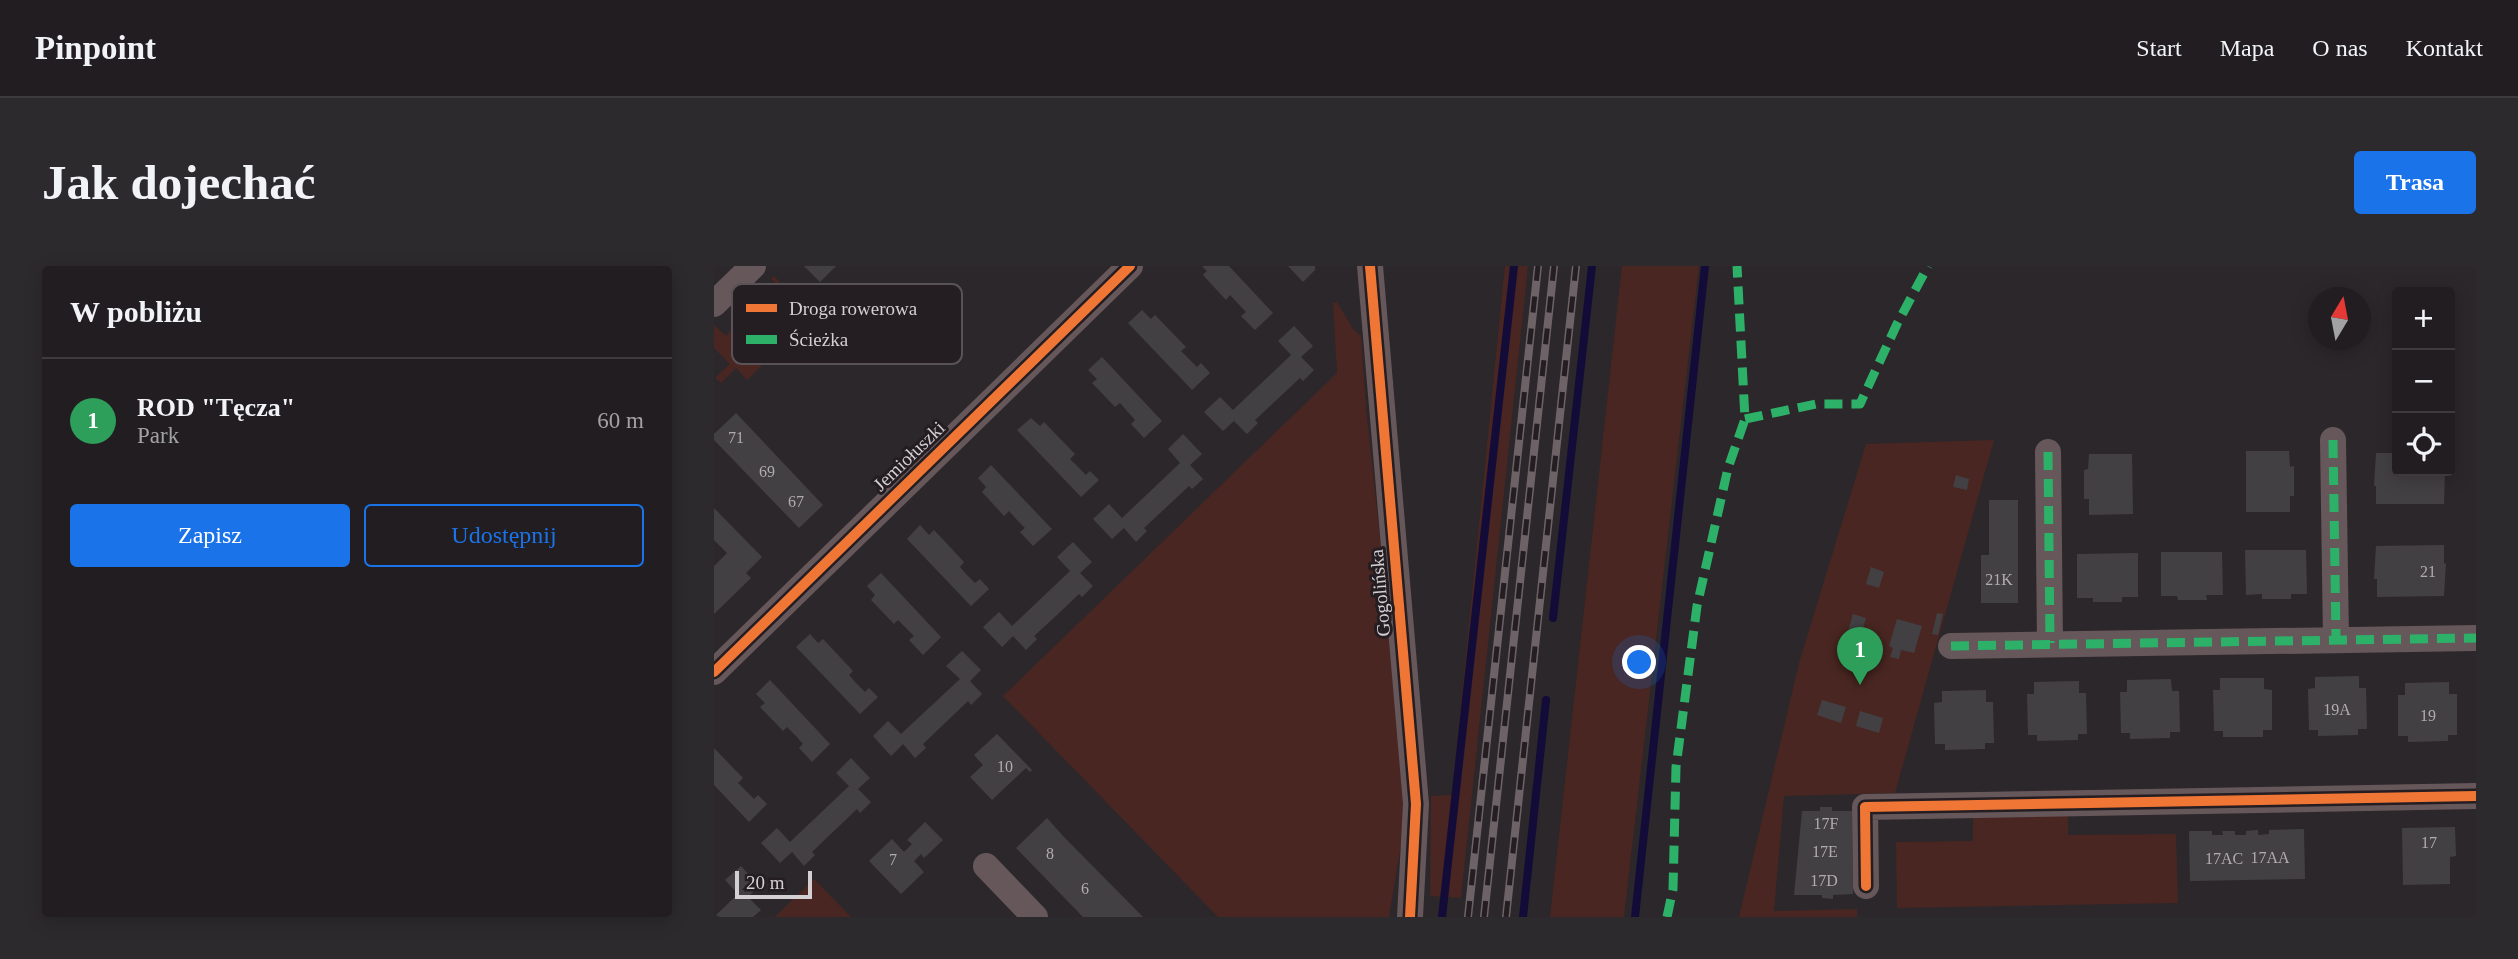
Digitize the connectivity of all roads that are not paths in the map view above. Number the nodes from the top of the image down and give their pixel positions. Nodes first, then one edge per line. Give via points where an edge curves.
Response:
1 (753, 266) edge
2 (1130, 266) edge
3 (1370, 266) edge
4 (735, 284) edge
5 (732, 286) edge
6 (714, 304) edge
7 (2333, 440) dead end
8 (2048, 452) dead end
9 (2476, 638) edge
10 (2336, 640) junction
11 (2050, 643) junction
12 (1951, 646) dead end
13 (714, 672) edge
14 (2476, 796) edge
15 (986, 866) dead end
16 (1866, 886) dead end
17 (1035, 917) edge
18 (1410, 917) edge

1 - 4 street
2 - 13 street, Jemiołuszki
3 - 18 street, Gogolińska via 1416,804
5 - 6 street
7 - 10 street
8 - 11 street
9 - 10 street
10 - 11 street
11 - 12 street
14 - 16 street via 1865,807
15 - 17 street

